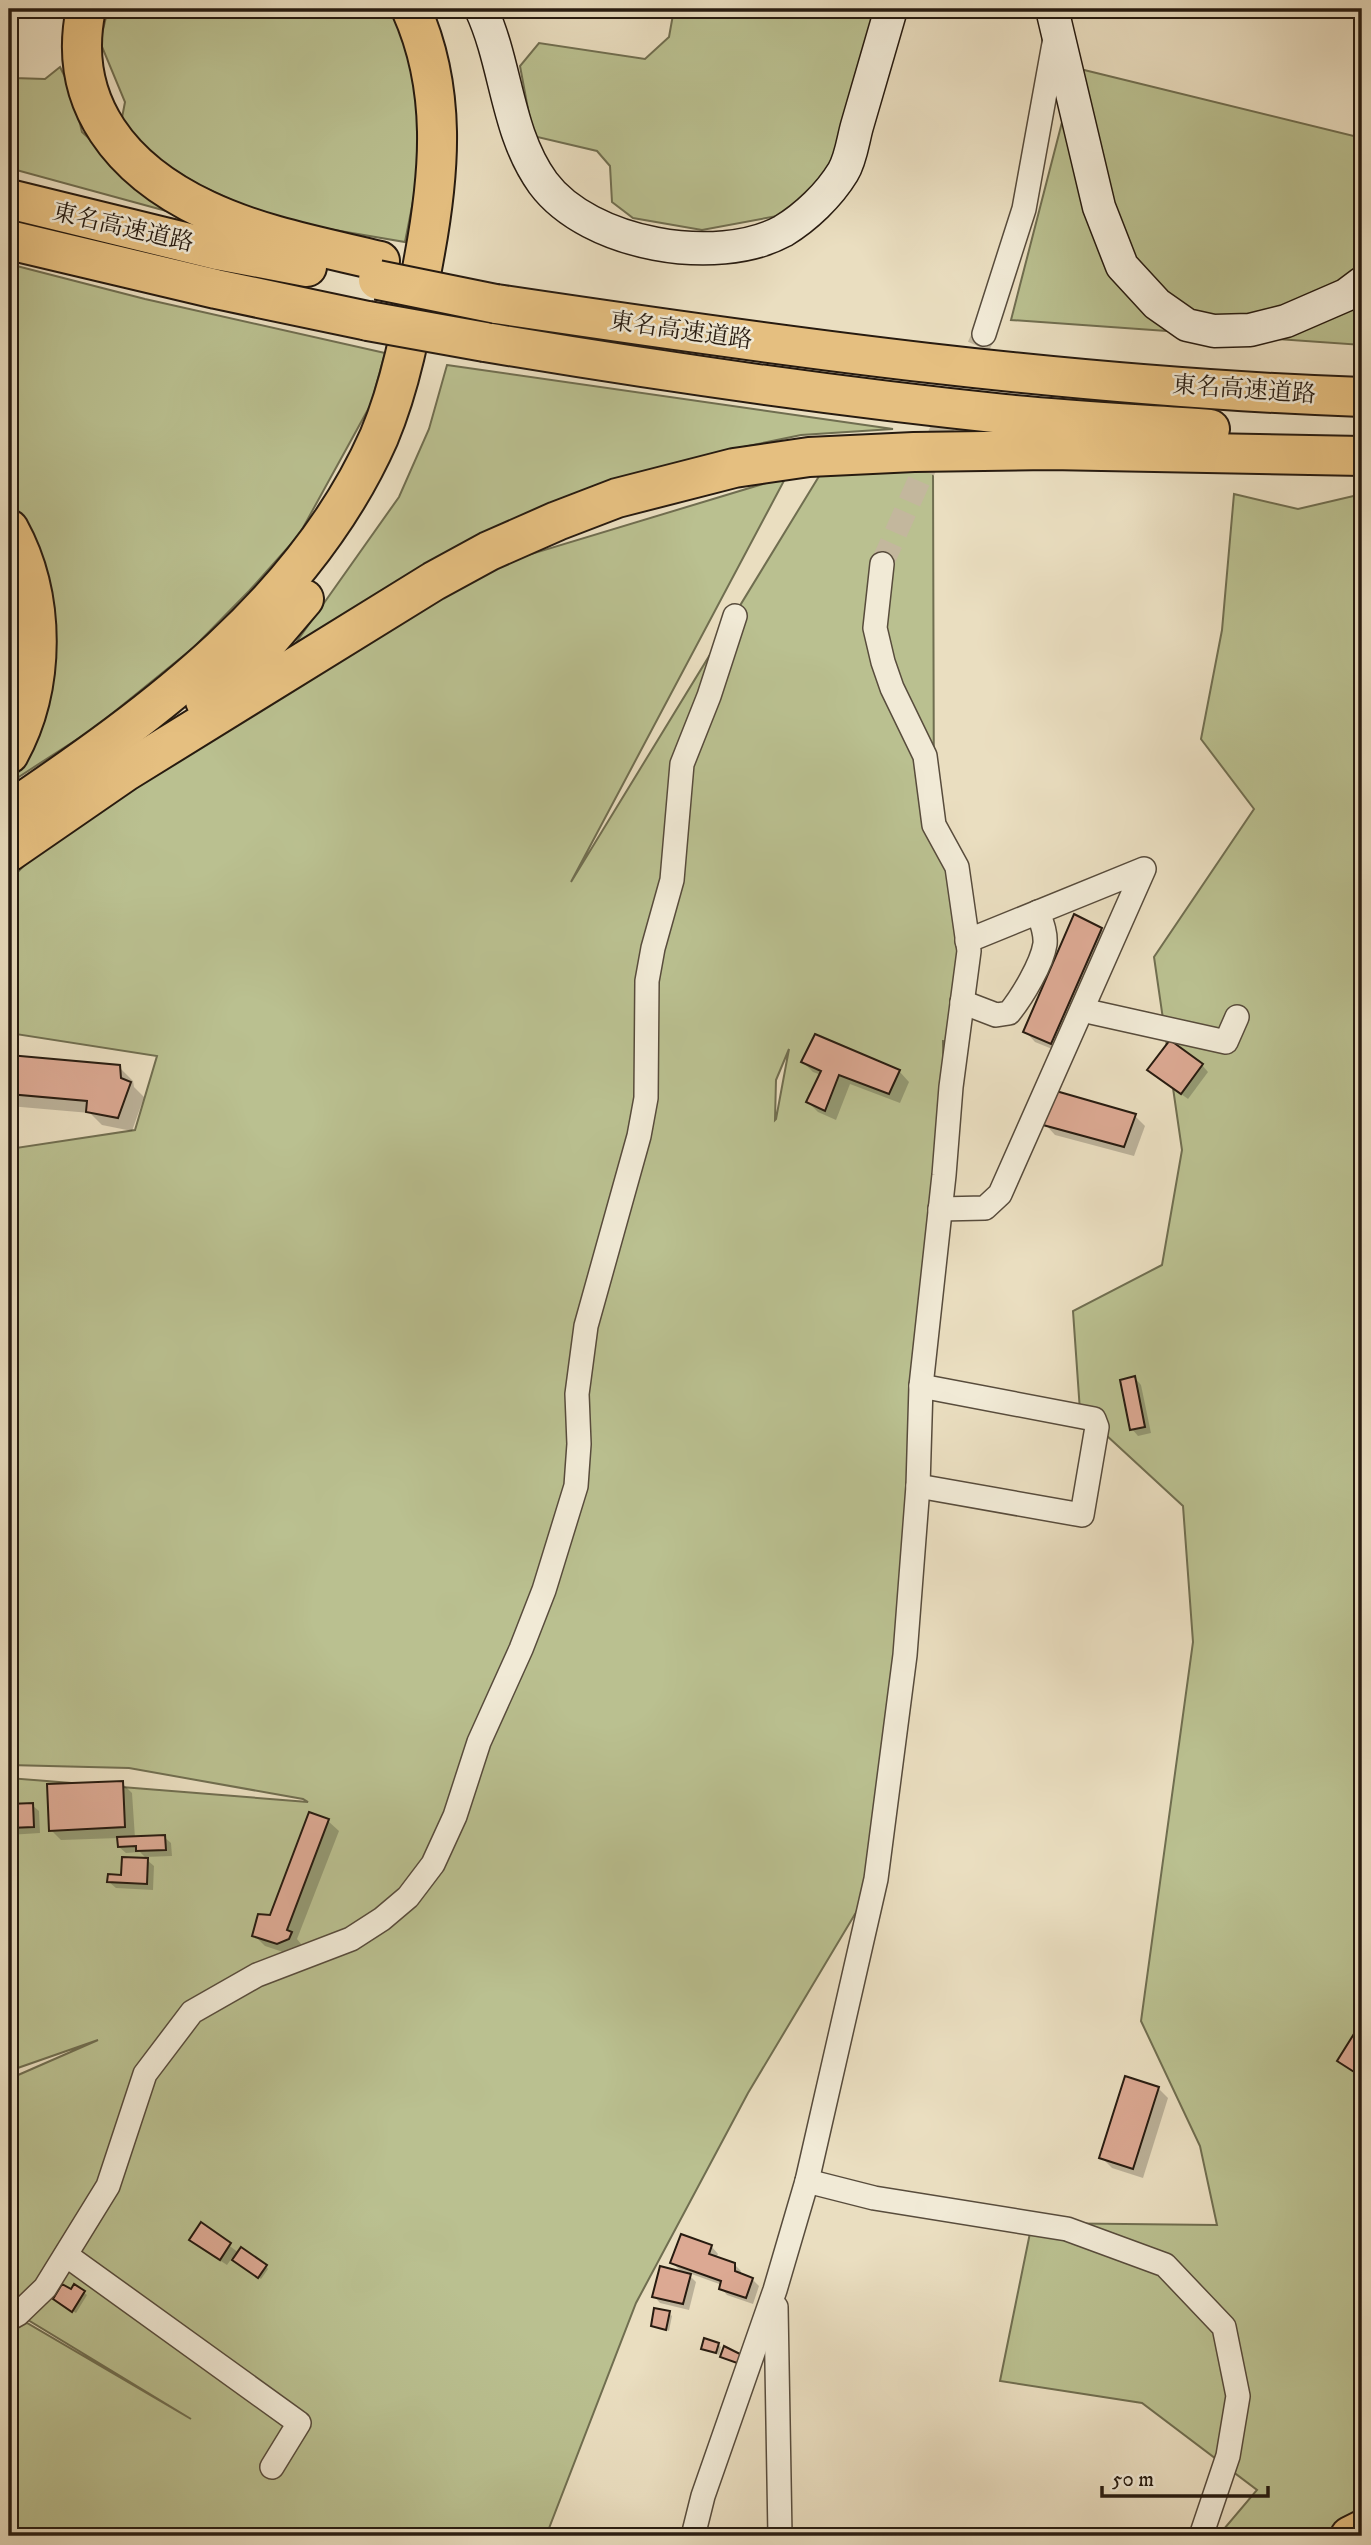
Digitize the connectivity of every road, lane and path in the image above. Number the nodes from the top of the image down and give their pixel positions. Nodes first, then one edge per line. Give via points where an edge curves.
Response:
1 (86, 9) edge
2 (411, 9) edge
3 (440, 9) edge
4 (481, 9) edge
5 (891, 9) edge
6 (1054, 19) edge
7 (9, 199) edge
8 (9, 240) edge
9 (379, 271) junction
10 (1362, 283) edge
11 (984, 334) tunnel mouth
12 (1362, 397) edge
13 (1362, 437) edge
14 (1362, 456) edge
15 (9, 528) edge
16 (882, 564) tunnel mouth
17 (735, 616) dead end
18 (9, 754) edge
19 (125, 772) junction
20 (9, 811) edge
21 (9, 852) edge
22 (1038, 912) junction
23 (967, 941) junction
24 (962, 1002) junction
25 (1082, 1010) junction
26 (1237, 1017) dead end
27 (940, 1209) junction
28 (921, 1386) junction
29 (918, 1486) junction
30 (807, 2180) junction
31 (66, 2255) junction
32 (775, 2290) junction
33 (9, 2319) edge
34 (272, 2467) dead end
35 (1362, 2530) edge
36 (693, 2536) edge
37 (780, 2536) edge
38 (1201, 2536) edge
39 (1350, 2536) edge

1 - 9 highway via 81,31 85,86 94,110 125,155 148,175 206,210
2 - 20 highway via 431,65 436,97 435,183 406,354 380,434 361,475 290,575 211,659 106,745
3 - 19 highway via 457,74 458,188 433,350 398,455 334,564 252,660
4 - 5 street via 499,54 524,152 544,184 566,206 610,232 698,248 743,245 781,232 810,212 844,171
6 - 10 street via 1099,207 1122,266 1157,304 1187,325 1214,331 1250,330 1286,321 1346,295
6 - 11 street via 1024,209
7 - 9 highway, 東名高速道路 via 217,250
8 - 13 highway, 東名高速道路, bridge via 368,321 632,367 1006,414
9 - 12 highway, 東名高速道路, bridge via 890,359 1049,377
14 - 19 highway via 914,452 809,457 691,478 617,498 489,551
15 - 18 highway via 25,565 36,642 35,676
16 - 23 street via 875,628 892,688 925,757 934,825 957,867
17 - 31 street via 682,764 672,880 647,981 646,1098 586,1325 577,1394 576,1486 544,1590 479,1742 454,1816 433,1864 408,1897 382,1919 351,1939 257,1975 192,2012 145,2074 108,2186
19 - 21 highway
22 - 23 street
22 - 24 street via 1045,946 1009,1013 996,1015
22 - 25 street via 1144,869
23 - 24 street
24 - 27 street
25 - 26 street via 1226,1042
25 - 27 street via 1000,1194 985,1208
27 - 28 street
28 - 29 street
28 - 29 street via 1094,1419 1097,1427 1082,1515
29 - 30 street via 905,1655 876,1879
30 - 32 street
30 - 38 street via 874,2198 1067,2229 1165,2265 1224,2327 1237,2396 1228,2456
31 - 33 street via 45,2288
31 - 34 street via 299,2423
32 - 36 street
32 - 37 street
35 - 39 highway

